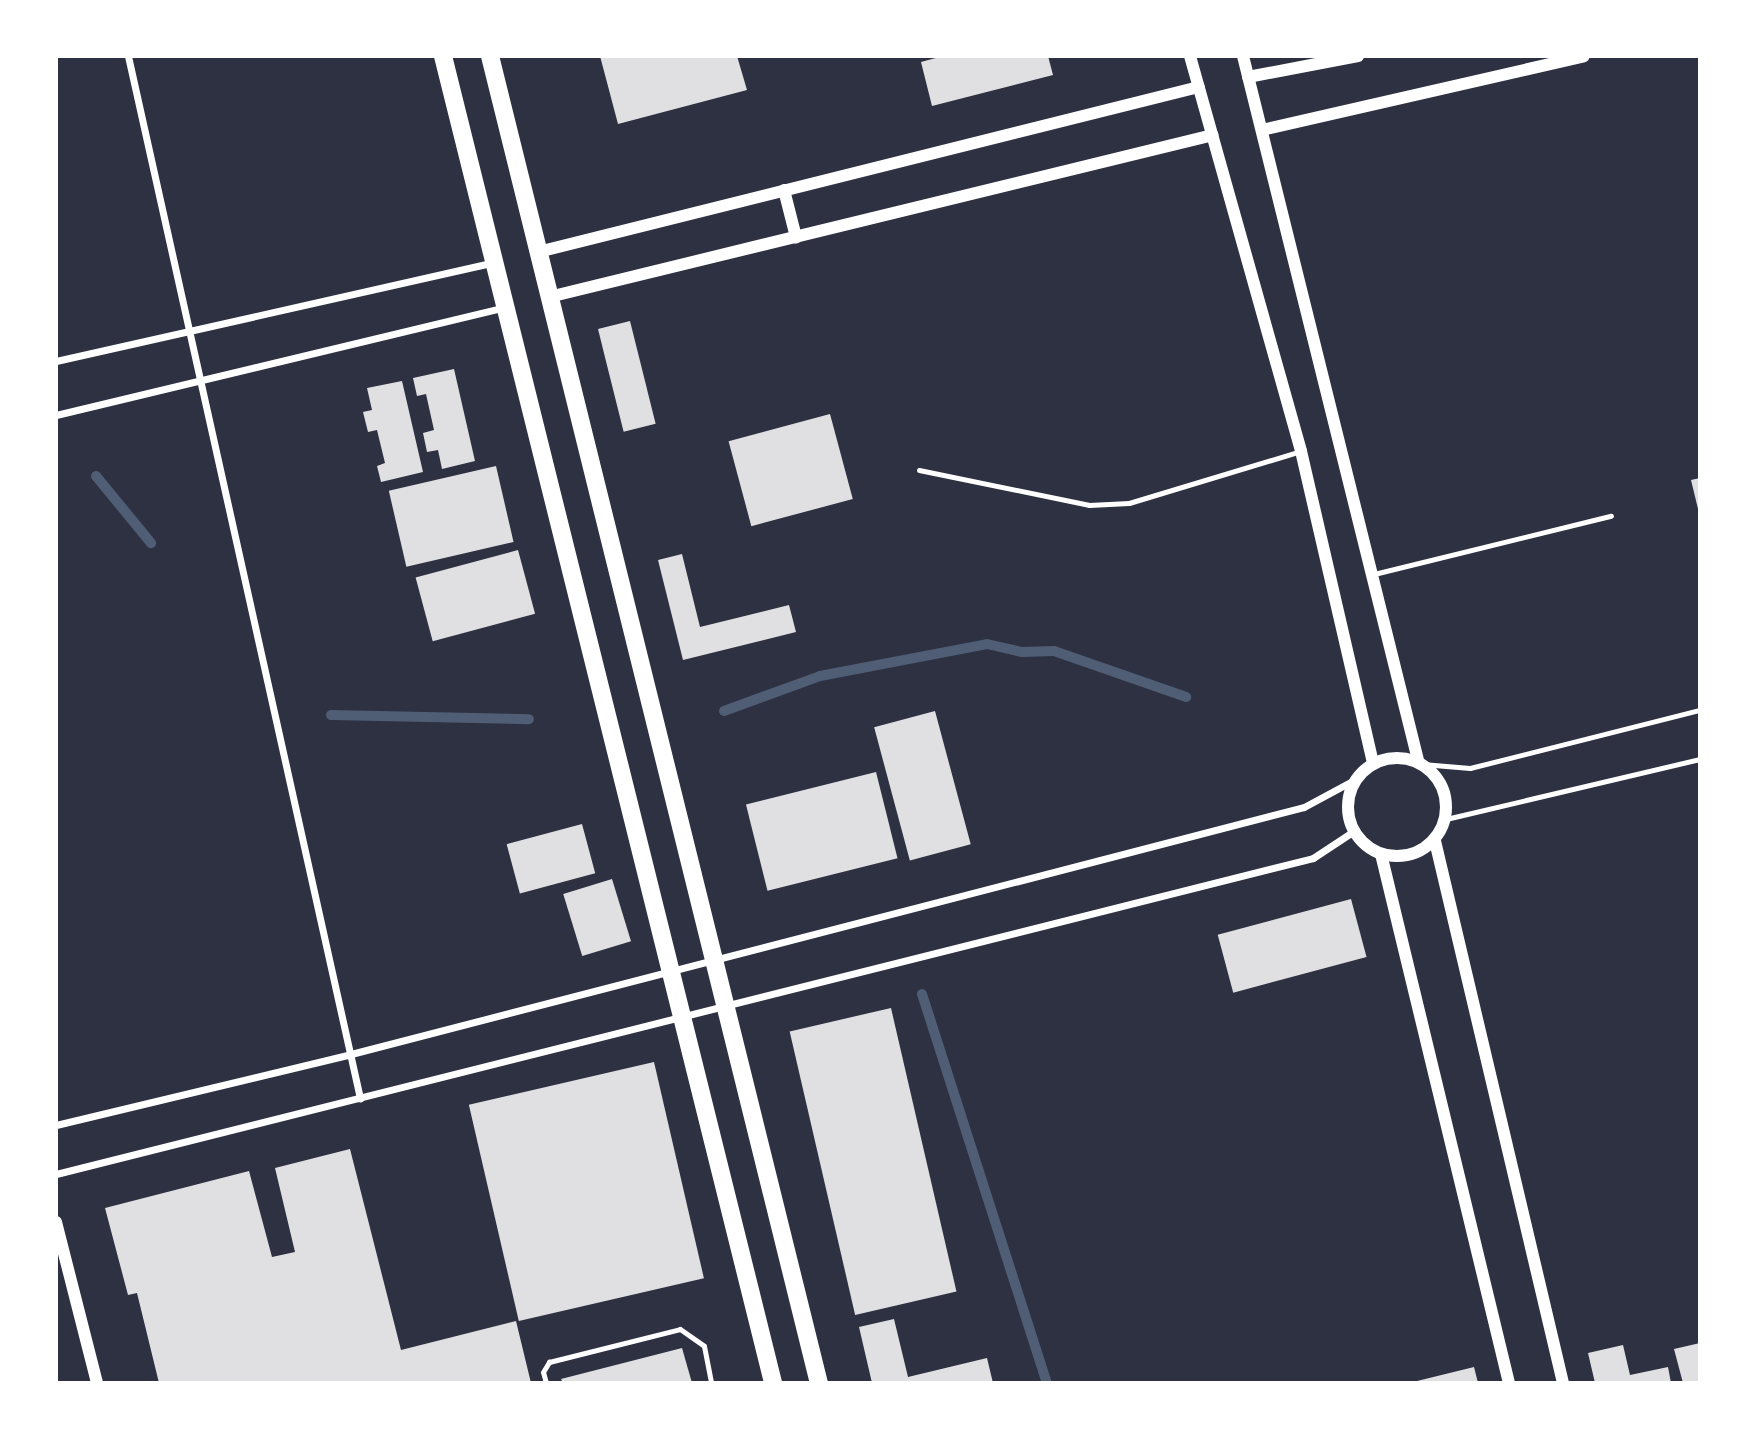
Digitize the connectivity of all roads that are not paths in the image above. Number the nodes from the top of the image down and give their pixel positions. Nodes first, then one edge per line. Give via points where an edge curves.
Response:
1 (128, 56) edge
2 (443, 56) edge
3 (489, 56) edge
4 (1190, 56) edge
5 (1243, 56) edge
6 (1358, 56) edge
7 (1584, 56) edge
8 (1248, 77) junction
9 (1199, 87) junction
10 (1262, 130) junction
11 (1213, 135) junction
12 (784, 190) junction
13 (796, 237) junction
14 (538, 252) junction
15 (494, 262) junction
16 (549, 297) junction
17 (505, 307) junction
18 (191, 331) junction
19 (56, 361) edge
20 (202, 380) junction
21 (56, 415) edge
22 (1301, 451) junction
23 (919, 470) dead end
24 (1611, 516) dead end
25 (1374, 574) junction
26 (1700, 710) edge
27 (1700, 760) edge
28 (1420, 762) junction
29 (1373, 763) junction
30 (1356, 779) junction
31 (1446, 819) junction
32 (1354, 831) junction
33 (1435, 841) junction
34 (1381, 854) junction
35 (712, 961) junction
36 (669, 972) junction
37 (723, 1006) junction
38 (679, 1017) junction
39 (351, 1054) junction
40 (360, 1098) junction
41 (56, 1125) edge
42 (56, 1174) edge
43 (56, 1222) edge
44 (97, 1383) edge
45 (546, 1383) edge
46 (711, 1383) edge
47 (773, 1383) edge
48 (819, 1383) edge
49 (1509, 1383) edge
50 (1563, 1383) edge

1 - 18 street
2 - 15 main road
3 - 14 main road
4 - 9 street
5 - 8 street
6 - 8 street
7 - 10 street
8 - 10 street
9 - 11 street
9 - 12 street
10 - 25 street
11 - 13 street
11 - 22 street
12 - 13 street
12 - 14 street
13 - 16 street
14 - 16 main road
15 - 17 main road
15 - 18 street
16 - 35 main road
17 - 20 street
17 - 36 main road
18 - 19 street
18 - 20 street
20 - 21 street
20 - 39 street
22 - 23 lane via 1129,503 1089,505
22 - 29 street
24 - 25 lane
25 - 28 street
26 - 28 lane via 1470,768
27 - 31 lane
28 - 29 street via 1389,758
28 - 31 street via 1445,792
29 - 30 street
30 - 32 street via 1348,796
30 - 35 street via 1304,807
31 - 33 street
32 - 34 street via 1365,846
32 - 37 street via 1313,858
33 - 34 street via 1418,853
33 - 50 street
34 - 49 street
35 - 36 street
35 - 37 main road
36 - 38 main road
36 - 39 street
37 - 38 street
37 - 48 main road
38 - 40 street
38 - 47 main road
39 - 40 street
39 - 41 street
40 - 42 street
43 - 44 street
45 - 46 lane via 543,1372 549,1362 680,1329 704,1346

